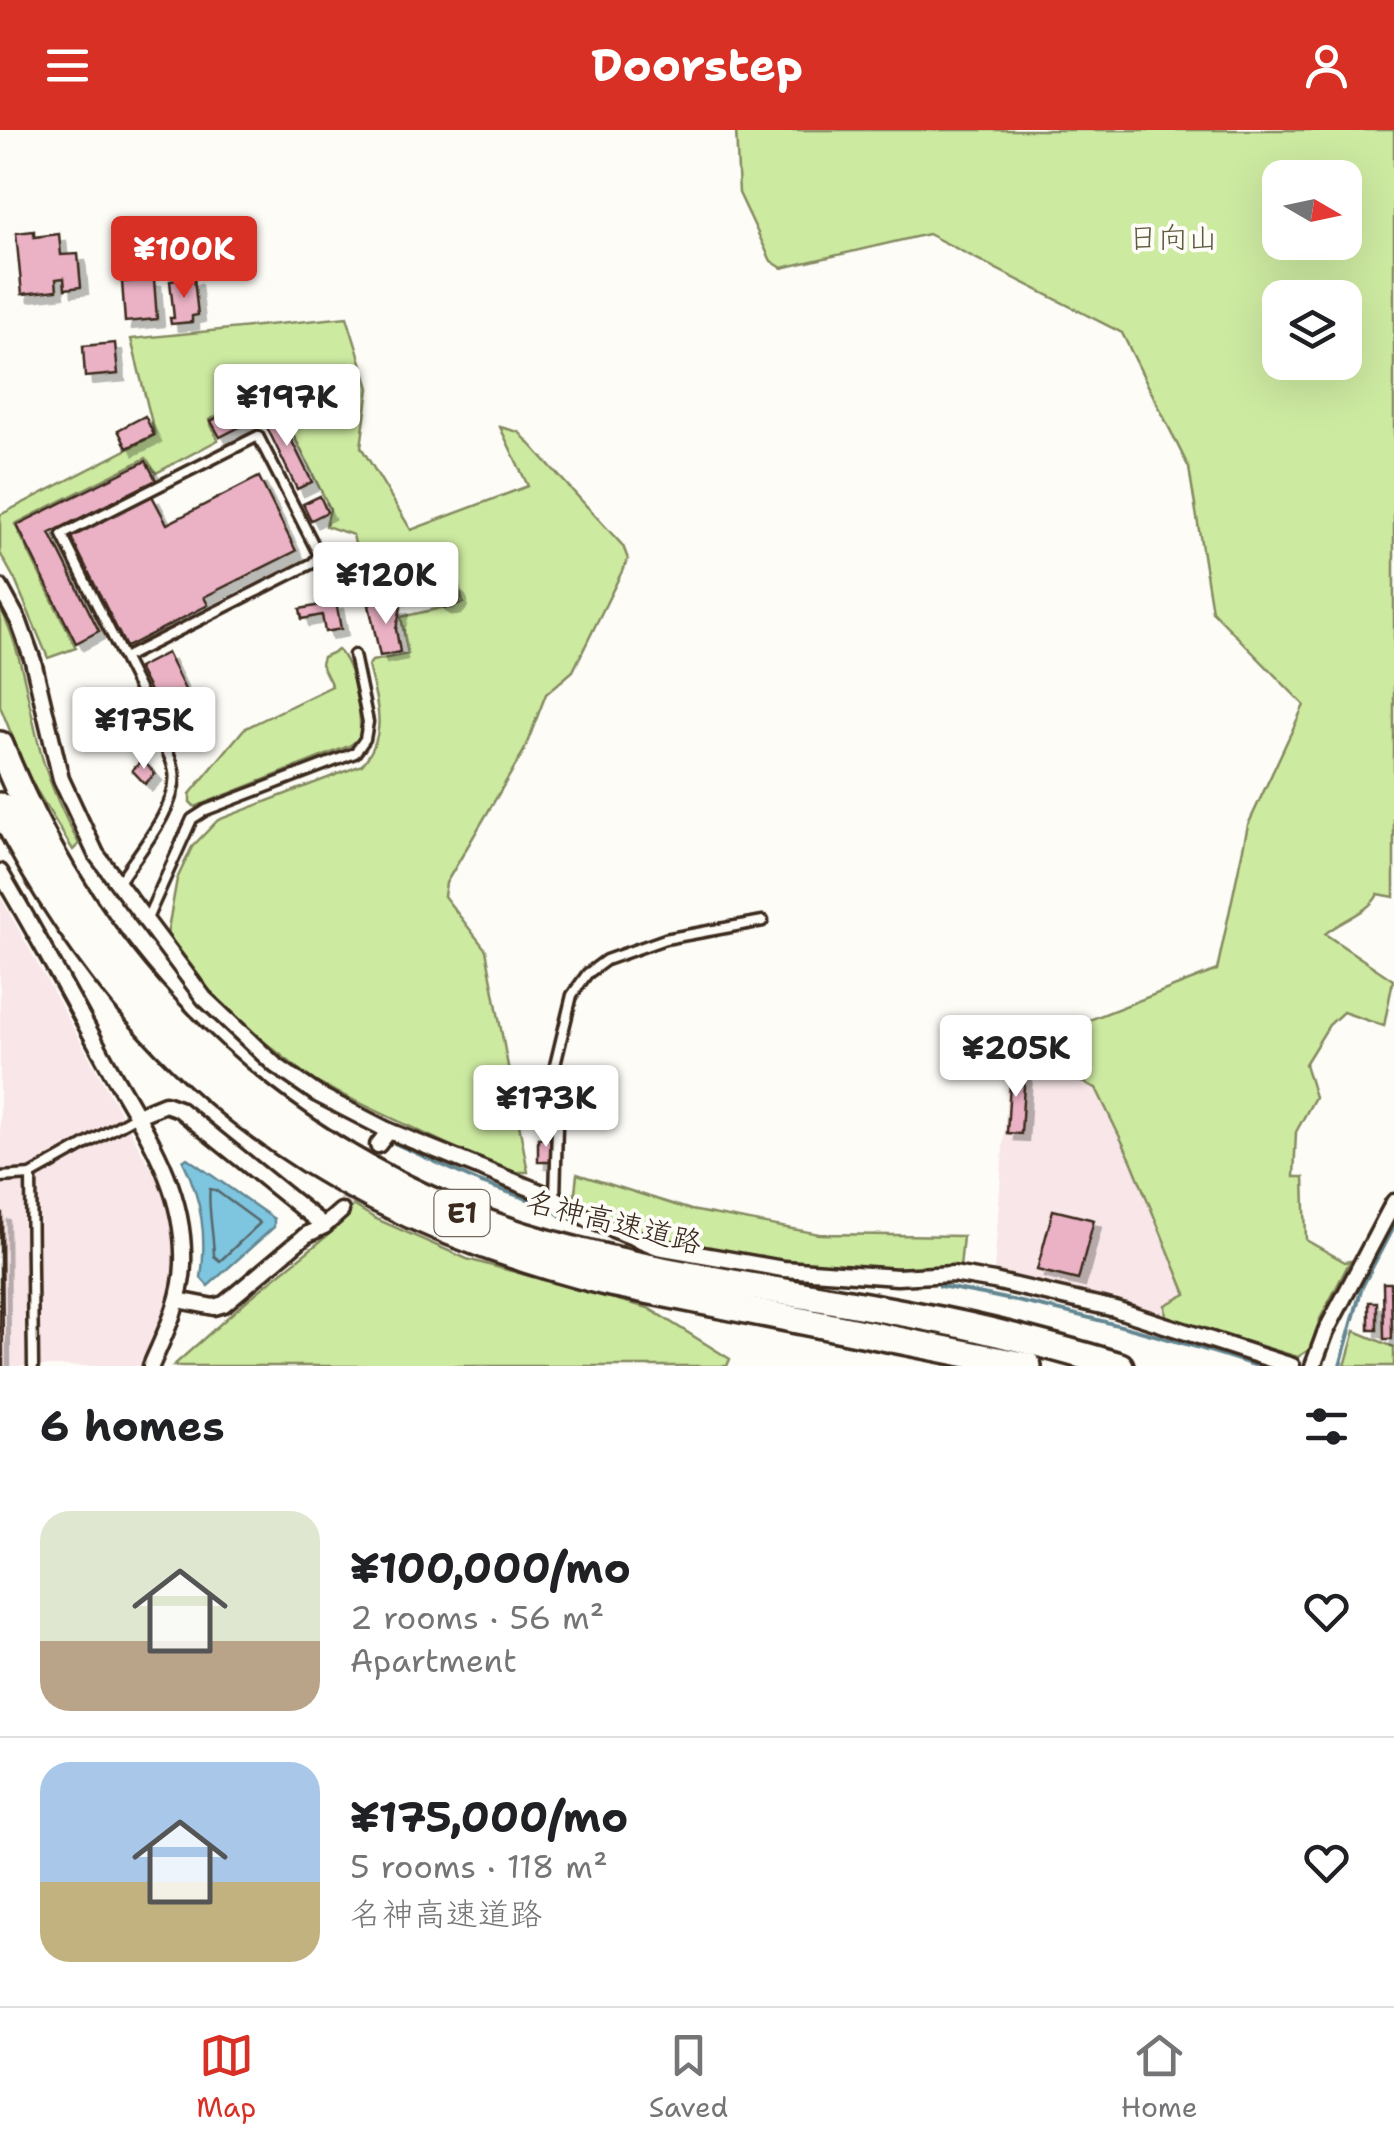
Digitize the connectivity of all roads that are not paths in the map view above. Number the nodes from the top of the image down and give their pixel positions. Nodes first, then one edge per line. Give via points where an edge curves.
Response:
1 (0, 588) edge
2 (354, 656) dead end
3 (124, 658) junction
4 (0, 745) edge
5 (0, 806) edge
6 (0, 872) edge
7 (118, 885) junction
8 (764, 921) dead end
9 (145, 922) junction
10 (138, 1116) junction
11 (389, 1131) junction
12 (378, 1145) tunnel mouth
13 (0, 1176) edge
14 (31, 1176) junction
15 (555, 1198) junction
16 (1394, 1202) edge
17 (341, 1211) tunnel mouth
18 (324, 1226) junction
19 (178, 1300) junction
20 (33, 1366) edge
21 (150, 1366) edge
22 (1028, 1366) edge
23 (1120, 1366) edge
24 (1292, 1366) edge
25 (1313, 1366) edge

1 - 7 street via 32,661 61,780
2 - 9 lane via 366,740 355,753 192,819
3 - 3 lane via 62,535 258,436 319,556
3 - 7 lane via 175,774 174,796
4 - 23 highway, 名神高速道路 / E1 via 46,842 134,973 230,1072 341,1156 473,1218 564,1247 913,1314
5 - 22 highway, 名神高速道路 / E1 via 68,927 115,990 217,1093 332,1176 465,1240 541,1266
6 - 10 street
7 - 9 street
8 - 15 lane via 665,939 587,974 572,995 551,1082
9 - 11 street via 204,998 275,1064
10 - 14 lane
10 - 18 street via 166,1104 179,1109
10 - 19 street via 170,1179 182,1230
11 - 12 street
11 - 15 street
13 - 14 lane
14 - 20 lane
15 - 24 street via 658,1247 783,1269 953,1274 1115,1309
16 - 25 street
17 - 18 street
18 - 19 street via 224,1304
19 - 21 street

